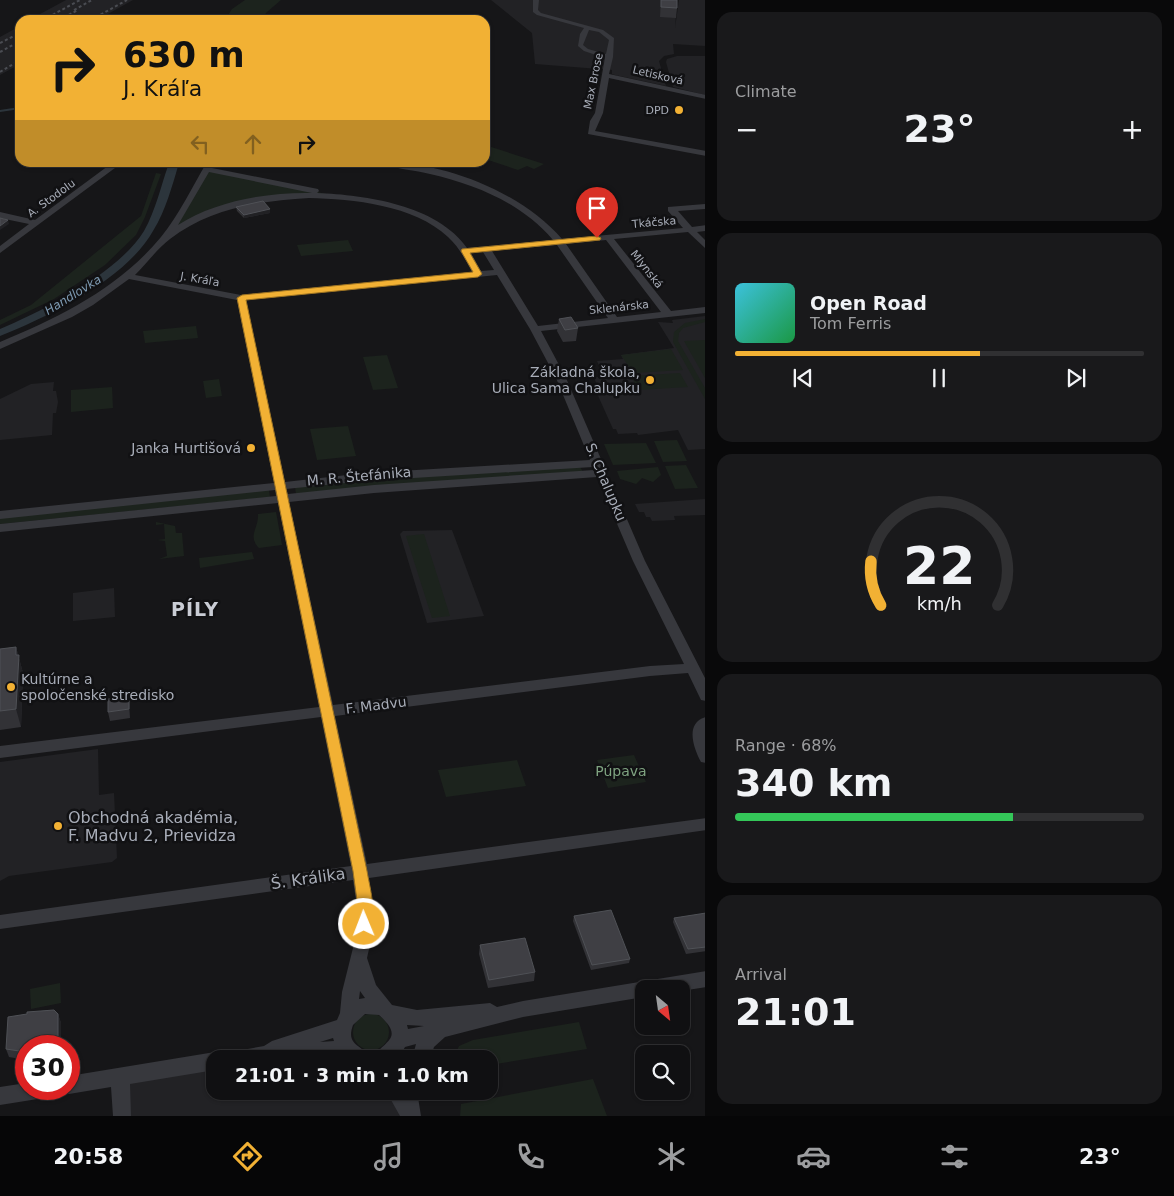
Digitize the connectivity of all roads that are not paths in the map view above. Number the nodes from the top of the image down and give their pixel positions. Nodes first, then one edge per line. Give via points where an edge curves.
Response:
1 (536, 0) edge
2 (587, 28) junction
3 (610, 58) junction
4 (606, 75) junction
5 (705, 97) edge
6 (705, 154) edge
7 (112, 167) edge
8 (208, 167) edge
9 (213, 167) edge
10 (408, 167) edge
11 (342, 196) junction
12 (705, 206) edge
13 (180, 212) junction
14 (0, 215) edge
15 (199, 217) junction
16 (36, 223) junction
17 (705, 228) edge
18 (690, 230) junction
19 (608, 237) junction
20 (165, 238) junction
21 (559, 242) junction
22 (705, 248) edge
23 (486, 249) junction
24 (0, 250) edge
25 (465, 251) junction
26 (499, 272) junction
27 (478, 274) junction
28 (128, 276) junction
29 (242, 298) junction
30 (705, 310) edge
31 (668, 314) junction
32 (614, 320) junction
33 (535, 329) junction
34 (0, 346) edge
35 (599, 468) junction
36 (282, 492) junction
37 (0, 515) edge
38 (0, 528) edge
39 (693, 668) junction
40 (705, 696) edge
41 (327, 712) junction
42 (705, 722) edge
43 (0, 752) edge
44 (705, 758) edge
45 (705, 824) edge
46 (360, 871) junction
47 (0, 922) edge
48 (360, 961) junction
49 (705, 979) edge
50 (690, 982) edge
51 (635, 991) edge
52 (523, 1009) junction
53 (389, 1012) junction
54 (346, 1020) junction
55 (442, 1029) junction
56 (399, 1049) edge
57 (271, 1050) edge
58 (351, 1050) edge
59 (424, 1050) edge
60 (206, 1063) edge
61 (120, 1076) junction
62 (80, 1083) edge
63 (15, 1094) edge
64 (0, 1096) edge
65 (401, 1100) edge
66 (410, 1100) edge
67 (416, 1100) edge
68 (122, 1116) edge
69 (413, 1116) edge

1 - 2 street, Max Brose via 535,11 539,14
2 - 3 street, Max Brose via 607,34 612,39
2 - 3 street via 580,45
3 - 4 street, Max Brose
4 - 5 street, Letisková
4 - 6 street, Max Brose via 592,132
7 - 16 street, A. Stodolu
8 - 13 street
9 - 11 street
10 - 21 street via 448,176 502,197 534,217
11 - 15 street via 270,199
11 - 25 street via 385,204 427,219 450,234
12 - 18 street via 671,209
13 - 15 street
13 - 20 street
14 - 16 street
15 - 20 street
16 - 24 street, A. Stodolu
17 - 18 street, Tkáčska
18 - 19 street, Tkáčska
18 - 22 street
19 - 21 street, Tkáčska
19 - 31 street, Mlynská
20 - 28 street
21 - 23 street, Tkáčska
21 - 32 street
23 - 25 street
23 - 26 street, S. Chalupku
25 - 27 street
26 - 27 street
26 - 33 street, S. Chalupku
27 - 29 street, J. Kráľa
28 - 29 street, J. Kráľa
28 - 34 street via 70,314
29 - 36 street
30 - 31 street, Sklenárska
31 - 32 street, Sklenárska
32 - 33 street, Sklenárska
33 - 35 street, S. Chalupku via 561,378
35 - 36 street, M. R. Štefánika via 383,488
35 - 39 street, S. Chalupku
36 - 37 street, M. R. Štefánika
36 - 38 street, M. R. Štefánika
36 - 41 street
39 - 40 street, S. Chalupku
39 - 41 street, F. Madvu via 650,670
41 - 43 street, F. Madvu
41 - 46 street
42 - 44 street via 699,729 697,741
45 - 46 street, Š. Králika
46 - 47 street, Š. Králika
46 - 48 street via 365,908
48 - 53 street via 368,989
48 - 54 street
49 - 50 street
51 - 52 street
52 - 53 street via 424,1018
52 - 55 street
53 - 54 street via 369,1006 358,1008
53 - 56 street via 400,1026
54 - 57 street
54 - 58 street via 342,1036
55 - 56 street
55 - 59 street via 426,1042
60 - 61 street
61 - 62 street
61 - 68 street
63 - 64 street
65 - 69 street
66 - 69 street
67 - 69 street

